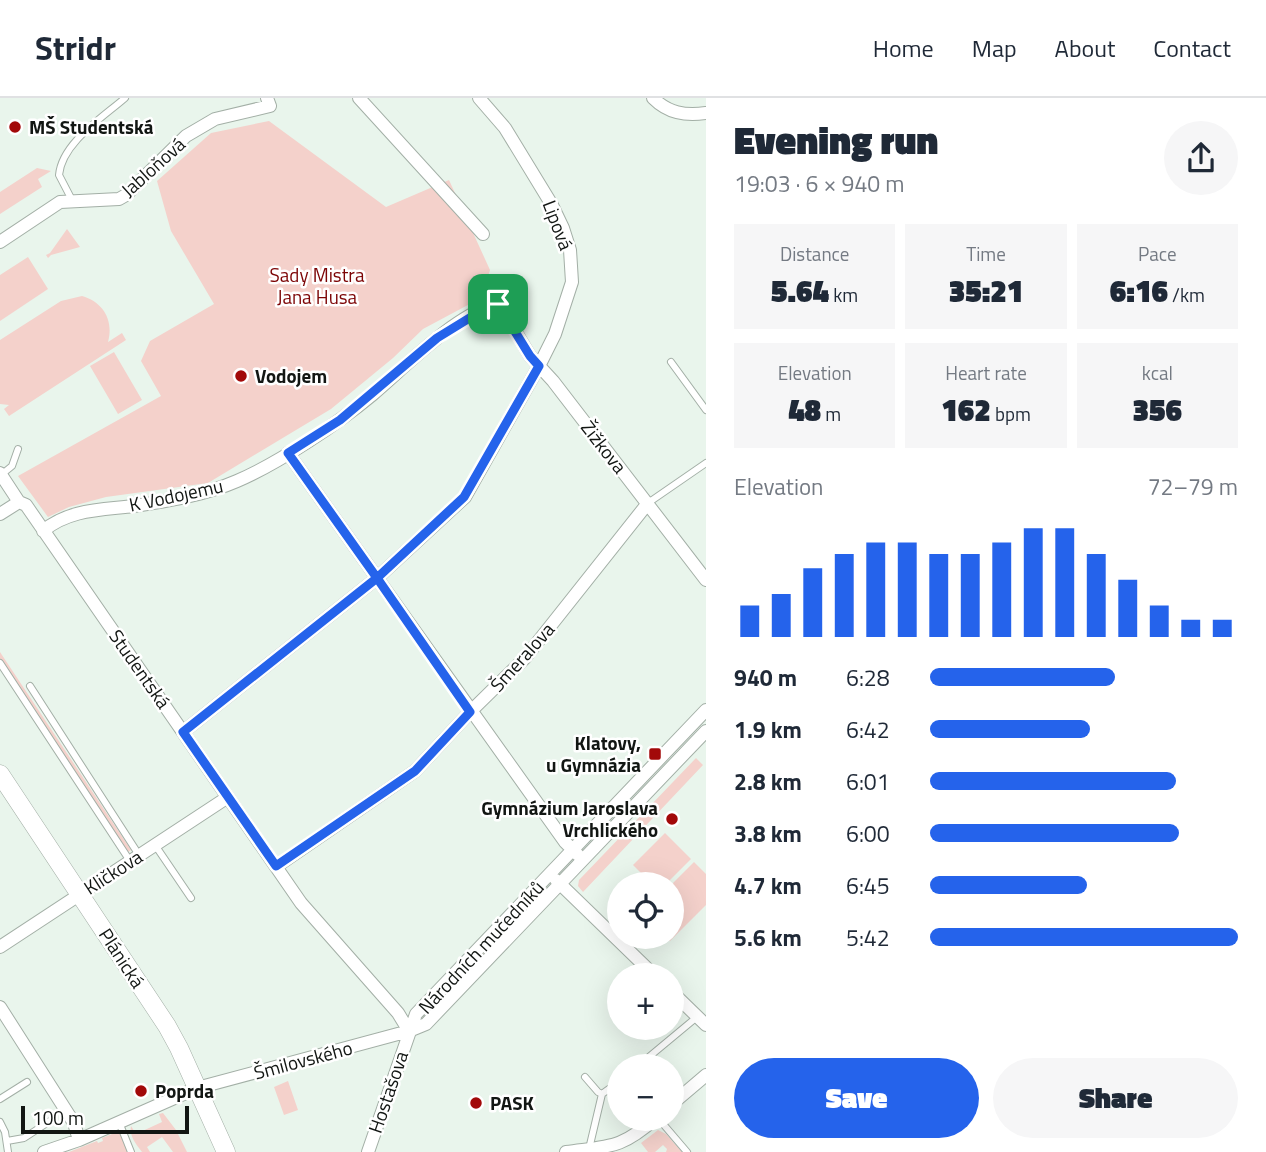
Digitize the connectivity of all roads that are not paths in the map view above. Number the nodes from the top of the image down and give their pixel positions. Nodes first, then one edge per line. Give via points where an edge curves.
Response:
1 (125, 98) edge
2 (359, 98) edge
3 (479, 98) edge
4 (653, 98) edge
5 (269, 102) edge
6 (706, 113) edge
7 (72, 200) junction
8 (483, 234) dead end
9 (0, 242) edge
10 (505, 312) joint
11 (671, 362) dead end
12 (539, 366) junction
13 (706, 410) edge
14 (18, 449) dead end
15 (288, 453) junction
16 (706, 463) edge
17 (1, 474) edge
18 (19, 502) junction
19 (648, 503) junction
20 (0, 514) edge
21 (43, 531) junction
22 (377, 578) junction
23 (706, 580) edge
24 (0, 663) edge
25 (30, 686) dead end
26 (706, 710) edge
27 (470, 712) junction
28 (706, 730) edge
29 (183, 732) junction
30 (674, 743) junction
31 (685, 753) junction
32 (0, 774) edge
33 (228, 797) junction
34 (155, 844) junction
35 (573, 850) junction
36 (134, 858) junction
37 (583, 860) junction
38 (276, 866) junction
39 (550, 874) junction
40 (560, 884) junction
41 (80, 894) junction
42 (191, 898) dead end
43 (0, 947) edge
44 (642, 963) edge
45 (684, 1004) edge
46 (0, 1007) edge
47 (702, 1021) edge
48 (409, 1031) junction
49 (655, 1054) edge
50 (706, 1074) edge
51 (584, 1077) dead end
52 (27, 1082) dead end
53 (197, 1088) junction
54 (607, 1090) edge
55 (684, 1093) edge
56 (602, 1094) junction
57 (0, 1099) edge
58 (50, 1121) dead end
59 (0, 1122) edge
60 (119, 1122) junction
61 (640, 1131) edge
62 (668, 1131) edge
63 (79, 1140) junction
64 (7, 1141) junction
65 (589, 1149) junction
66 (8, 1152) edge
67 (44, 1152) edge
68 (131, 1152) edge
69 (226, 1152) edge
70 (368, 1152) edge
71 (566, 1152) edge
72 (687, 1152) edge

1 - 7 lane via 88,130 63,160 59,175
2 - 8 street
3 - 12 street, Lipová via 505,128 552,205 570,250 572,282
4 - 6 street via 670,111
5 - 7 street, Jabloňová via 215,119 186,136 119,199
7 - 9 street, Jabloňová via 60,202
10 - 12 street, Žižkova
10 - 15 street, K Vodojemu via 495,304 437,338 340,420
11 - 13 lane
12 - 19 street, Žižkova
12 - 22 street, Lipová via 464,497
14 - 17 lane via 12,466
15 - 21 street, K Vodojemu via 237,481 190,495 57,519
15 - 22 street
16 - 19 lane
17 - 18 street, Studentská
18 - 20 street
18 - 21 street, Studentská
19 - 23 street, Žižkova
19 - 27 street, Šmeralova via 525,658
21 - 29 street, Studentská
22 - 27 street
22 - 29 street, Lipová
24 - 36 lane
25 - 36 lane
26 - 30 street, Národních mučedníků
27 - 35 street
27 - 38 street, Šmeralova via 415,771
28 - 31 street, Národních mučedníků
29 - 33 street, Studentská
30 - 31 street
30 - 35 street, Národních mučedníků
31 - 37 street, Národních mučedníků
32 - 41 main road, Plánická
33 - 34 street, Kličkova
33 - 38 street, Studentská
34 - 36 street, Kličkova
34 - 42 lane
35 - 37 street
35 - 39 street, Národních mučedníků
36 - 41 street, Kličkova
37 - 40 street, Národních mučedníků
38 - 48 street, Studentská via 301,903
39 - 40 street
39 - 48 street, Národních mučedníků via 416,1014
40 - 44 street
40 - 48 street, Národních mučedníků via 426,1024
41 - 43 street, Kličkova
41 - 53 main road, Plánická via 167,1026
45 - 47 street
46 - 63 street via 74,1123
47 - 49 lane
48 - 53 street, Šmilovského
48 - 70 street, Hostašova
50 - 55 street
51 - 56 lane
52 - 57 lane
53 - 60 street, Šmilovského
53 - 69 main road, Plánická
54 - 56 lane
56 - 65 lane
58 - 64 lane via 24,1138
59 - 64 lane
60 - 63 street, Šmilovského
60 - 68 lane
61 - 65 street via 616,1146
62 - 72 lane
63 - 67 street, Šmilovského
64 - 66 lane
65 - 71 street

